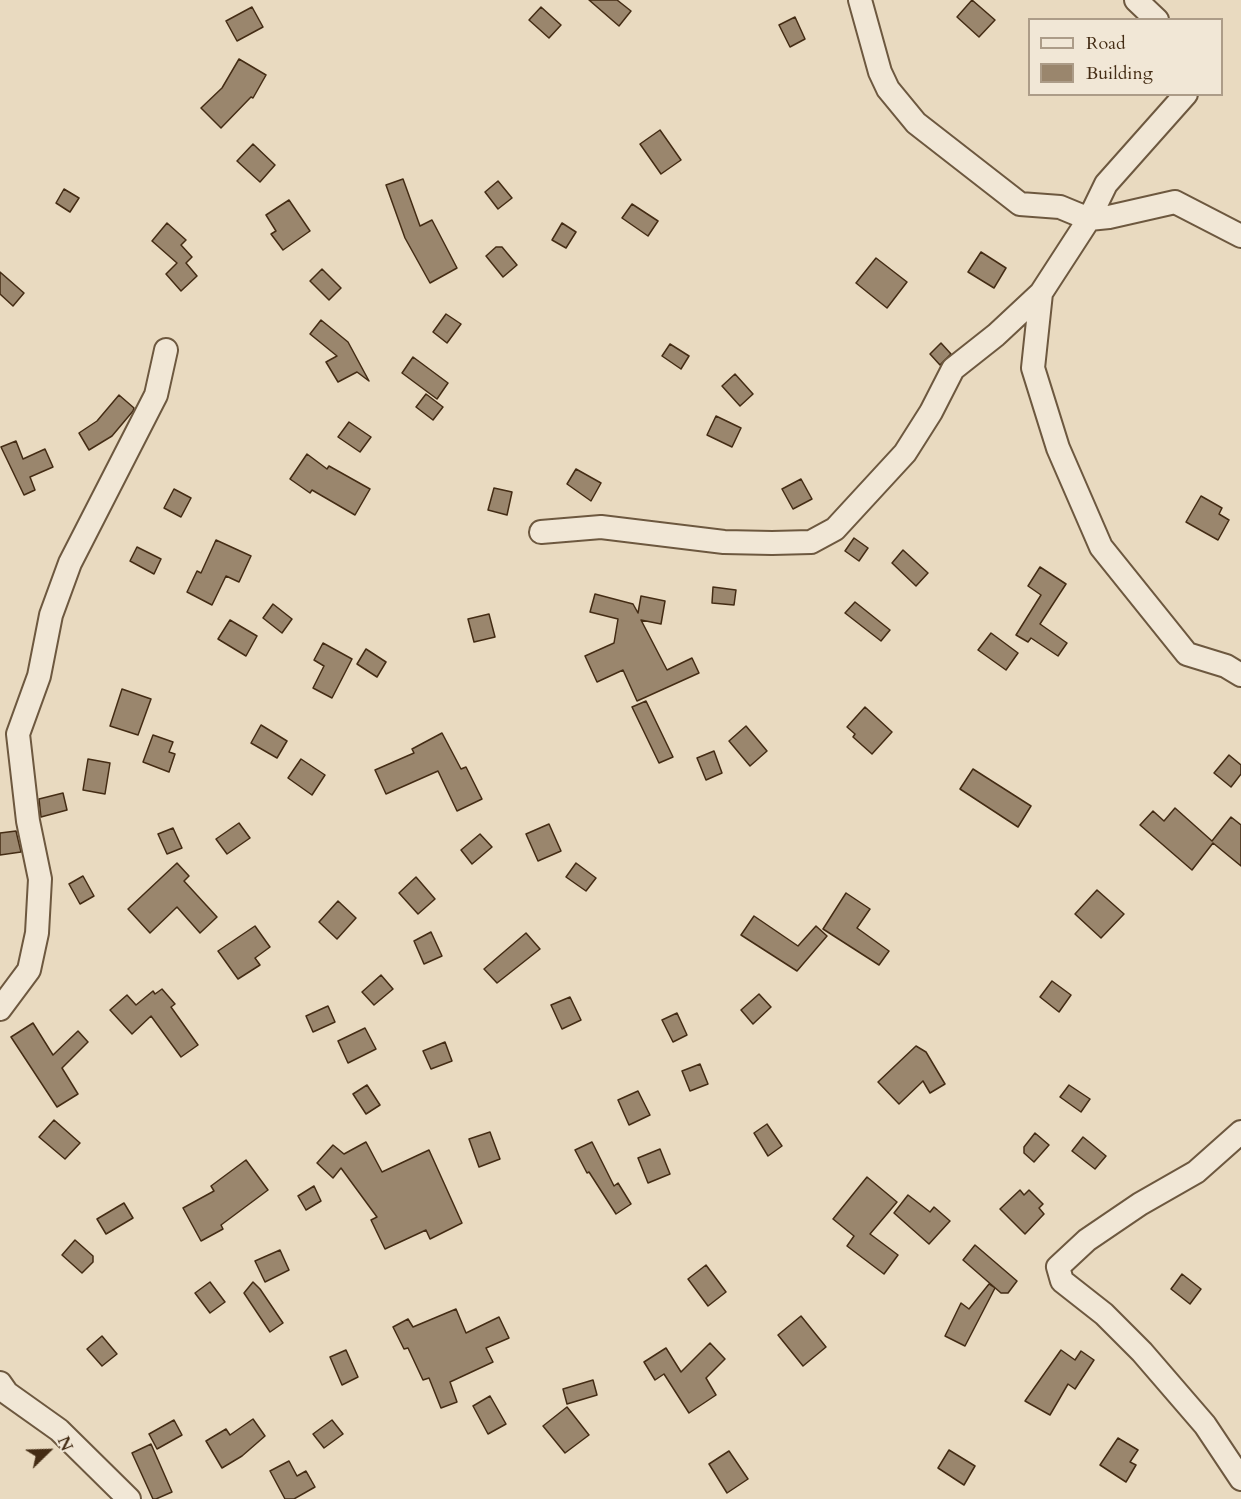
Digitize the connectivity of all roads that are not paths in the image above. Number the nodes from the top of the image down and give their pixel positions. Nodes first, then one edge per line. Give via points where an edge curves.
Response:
1 (860, 0) edge
2 (1136, 0) edge
3 (1155, 18) edge
4 (1184, 96) edge
5 (1089, 219) junction
6 (1241, 236) edge
7 (1041, 294) junction
8 (166, 350) dead end
9 (541, 532) dead end
10 (1241, 675) edge
11 (0, 1009) edge
12 (1241, 1132) edge
13 (0, 1383) edge
14 (1241, 1479) edge
15 (129, 1499) edge

1 - 5 street via 880,72 888,89 916,123 1020,204 1060,207
2 - 3 street
4 - 5 street via 1106,184
5 - 6 street via 1175,202
5 - 7 street
7 - 9 street via 953,369 905,453 835,529 811,542 724,542 601,526
7 - 10 street via 1033,368 1058,448 1101,547 1187,654
8 - 11 street via 156,395 70,563 51,615 39,676 18,734 28,821 40,879 37,933 29,970
12 - 14 street via 1196,1172 1105,1228 1058,1267 1062,1281 1104,1314 1142,1352 1205,1425
13 - 15 street via 7,1393 59,1430

